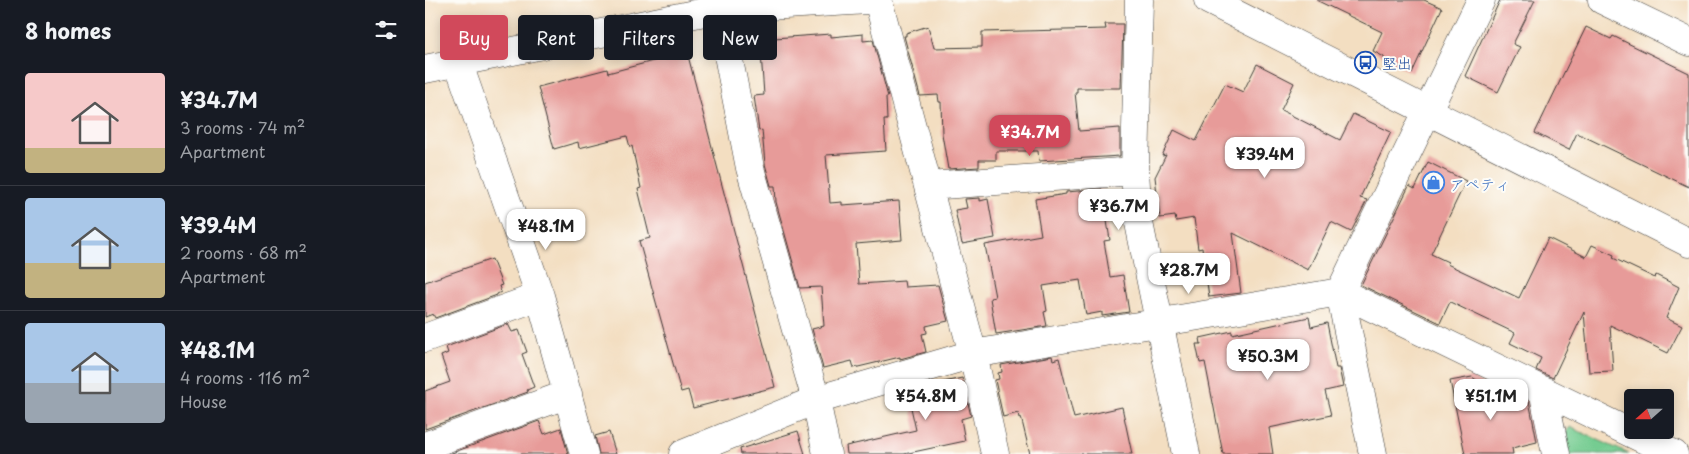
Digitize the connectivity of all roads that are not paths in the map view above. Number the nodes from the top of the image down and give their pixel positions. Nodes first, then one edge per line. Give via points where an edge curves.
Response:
1 (868, 0) edge
2 (878, 0) edge
3 (1139, 0) edge
4 (1208, 0) edge
5 (1481, 0) edge
6 (1602, 0) edge
7 (717, 4) edge
8 (1689, 42) edge
9 (459, 62) junction
10 (425, 69) edge
11 (1428, 112) junction
12 (1135, 171) junction
13 (929, 186) junction
14 (1688, 245) edge
15 (1340, 292) junction
16 (540, 296) junction
17 (1159, 322) junction
18 (425, 338) edge
19 (973, 354) junction
20 (1543, 390) junction
21 (568, 394) junction
22 (816, 400) junction
23 (425, 446) edge
24 (584, 454) edge
25 (683, 454) edge
26 (827, 454) edge
27 (995, 454) edge
28 (1186, 454) edge
29 (1373, 454) edge
30 (1555, 454) edge
31 (1674, 454) edge

1 - 7 street
2 - 13 street
3 - 12 street
4 - 11 street
5 - 11 street
6 - 8 street
7 - 9 street
7 - 22 street via 750,168
9 - 10 street
9 - 16 street
11 - 14 street
11 - 15 street
12 - 13 street
12 - 17 street via 1138,218
13 - 19 street
15 - 17 street
15 - 20 street
15 - 29 street
16 - 18 street
16 - 21 street
17 - 19 street
17 - 28 street
19 - 22 street
19 - 27 street
20 - 30 street
20 - 31 street
21 - 23 street
21 - 24 street
22 - 25 street
22 - 26 street

